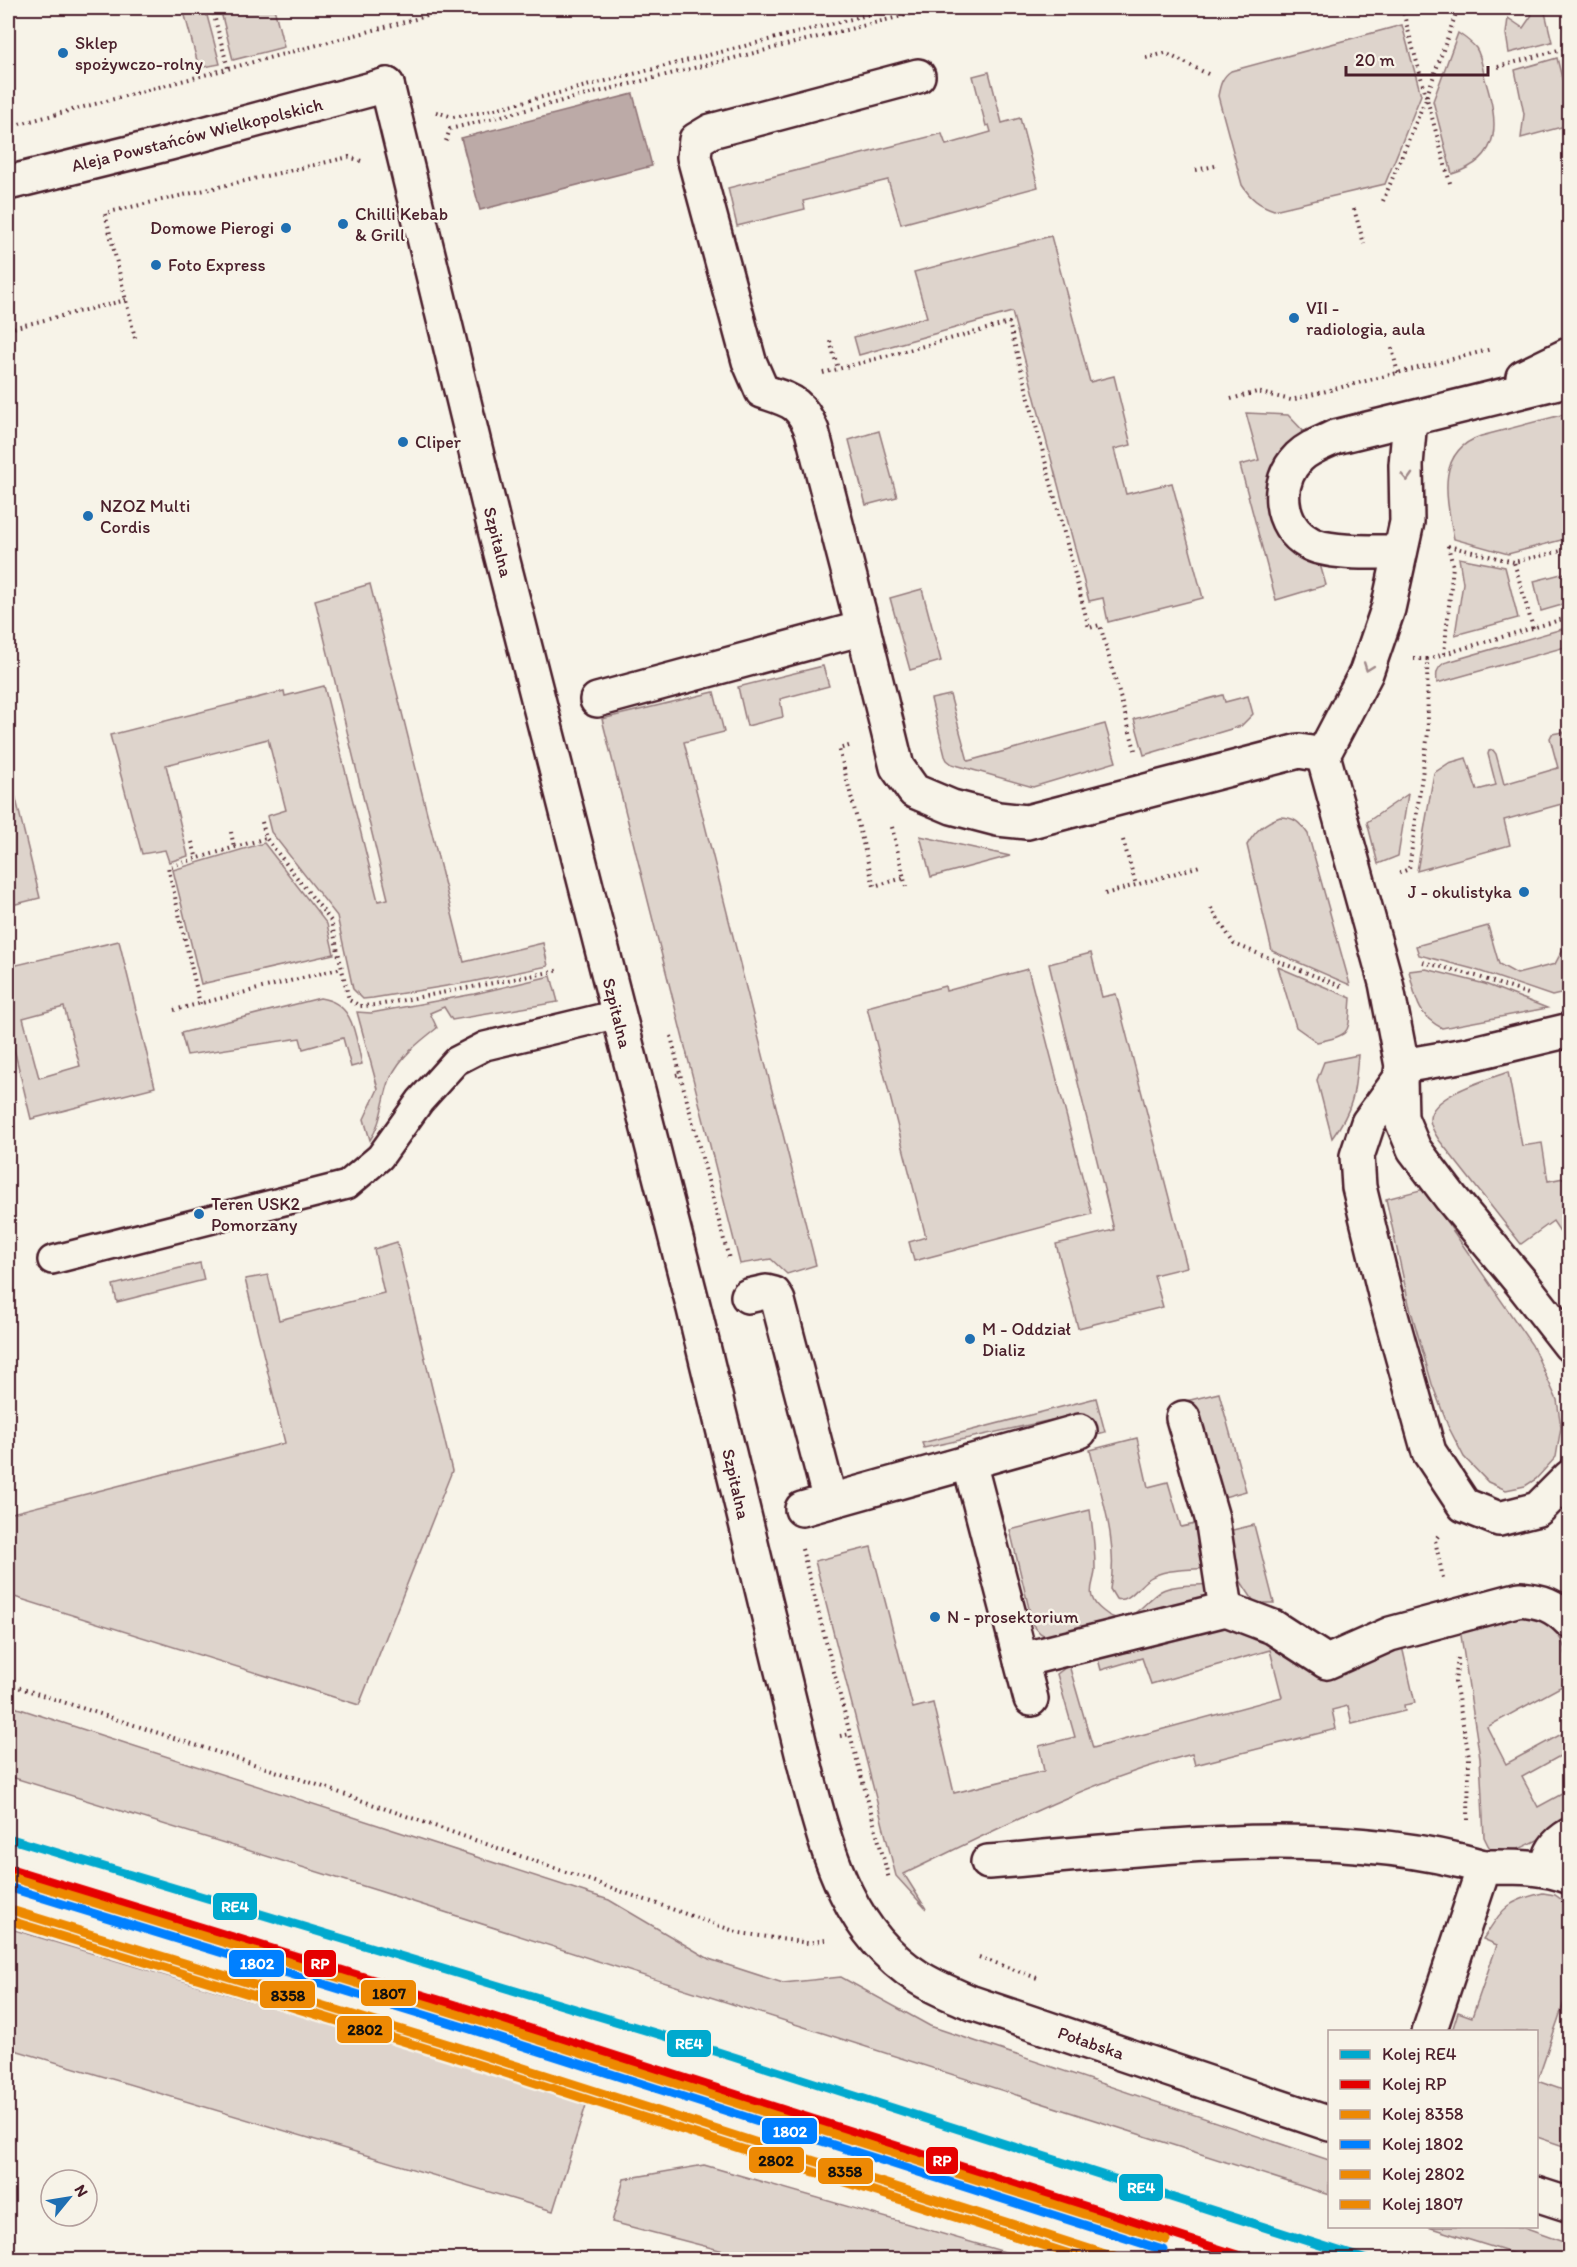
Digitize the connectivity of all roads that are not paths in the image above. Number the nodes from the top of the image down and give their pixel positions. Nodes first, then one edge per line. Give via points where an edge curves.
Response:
1 (918, 76) dead end
2 (387, 85) joint
3 (8, 183) edge
4 (1569, 354) edge
5 (1569, 379) edge
6 (1476, 402) junction
7 (1410, 419) junction
8 (1400, 552) junction
9 (863, 628) junction
10 (597, 700) dead end
11 (1323, 755) junction
12 (618, 1014) junction
13 (1569, 1031) edge
14 (1401, 1073) junction
15 (52, 1260) dead end
16 (748, 1296) dead end
17 (1569, 1345) edge
18 (1183, 1418) dead end
19 (1080, 1431) dead end
20 (969, 1462) junction
21 (1569, 1477) edge
22 (1226, 1609) junction
23 (1569, 1621) edge
24 (1021, 1660) junction
25 (1031, 1699) dead end
26 (1569, 1835) edge
27 (988, 1862) dead end
28 (1476, 1865) junction
29 (1558, 1873) edge
30 (870, 1932) joint
31 (1429, 2030) edge
32 (1328, 2124) edge
33 (1538, 2195) edge
34 (1569, 2205) edge

1 - 9 street via 711,130 696,140 694,157 749,362 762,391 788,400 804,411 812,431
2 - 3 street, Aleja Powstańców Wielkopolskich
2 - 12 street, Szpitalna
4 - 6 street
5 - 6 street
6 - 7 street
7 -> 8 street via 1407,522
7 - 8 street via 1335,437 1313,447 1298,458 1281,492 1292,530 1310,544 1347,552
8 -> 11 street via 1388,609 1366,673
9 - 10 street
9 - 11 street via 897,767 914,791 952,807 1027,822 1299,751
11 - 14 street via 1386,983
12 - 15 lane via 485,1046 456,1061 420,1101 380,1156 347,1185
12 - 30 street, Szpitalna via 831,1862 852,1908
13 - 14 street via 1466,1055 1424,1060
14 - 17 street via 1401,1118 1414,1149
14 - 21 street via 1368,1123 1357,1156 1359,1187 1429,1452 1464,1505 1499,1519 1538,1509
16 - 20 street via 766,1292 774,1294 778,1301 816,1505
18 - 22 street via 1212,1518
19 - 20 street
20 - 24 street
22 - 23 street via 1273,1627 1327,1662 1390,1634 1520,1599 1559,1610
22 - 24 street
24 - 25 street
26 - 29 street via 1549,1854
27 - 28 street via 1246,1841 1374,1847
28 - 29 street
28 - 31 street
30 - 32 street, Połabska via 892,1957 918,1977 972,2003
33 - 34 street

